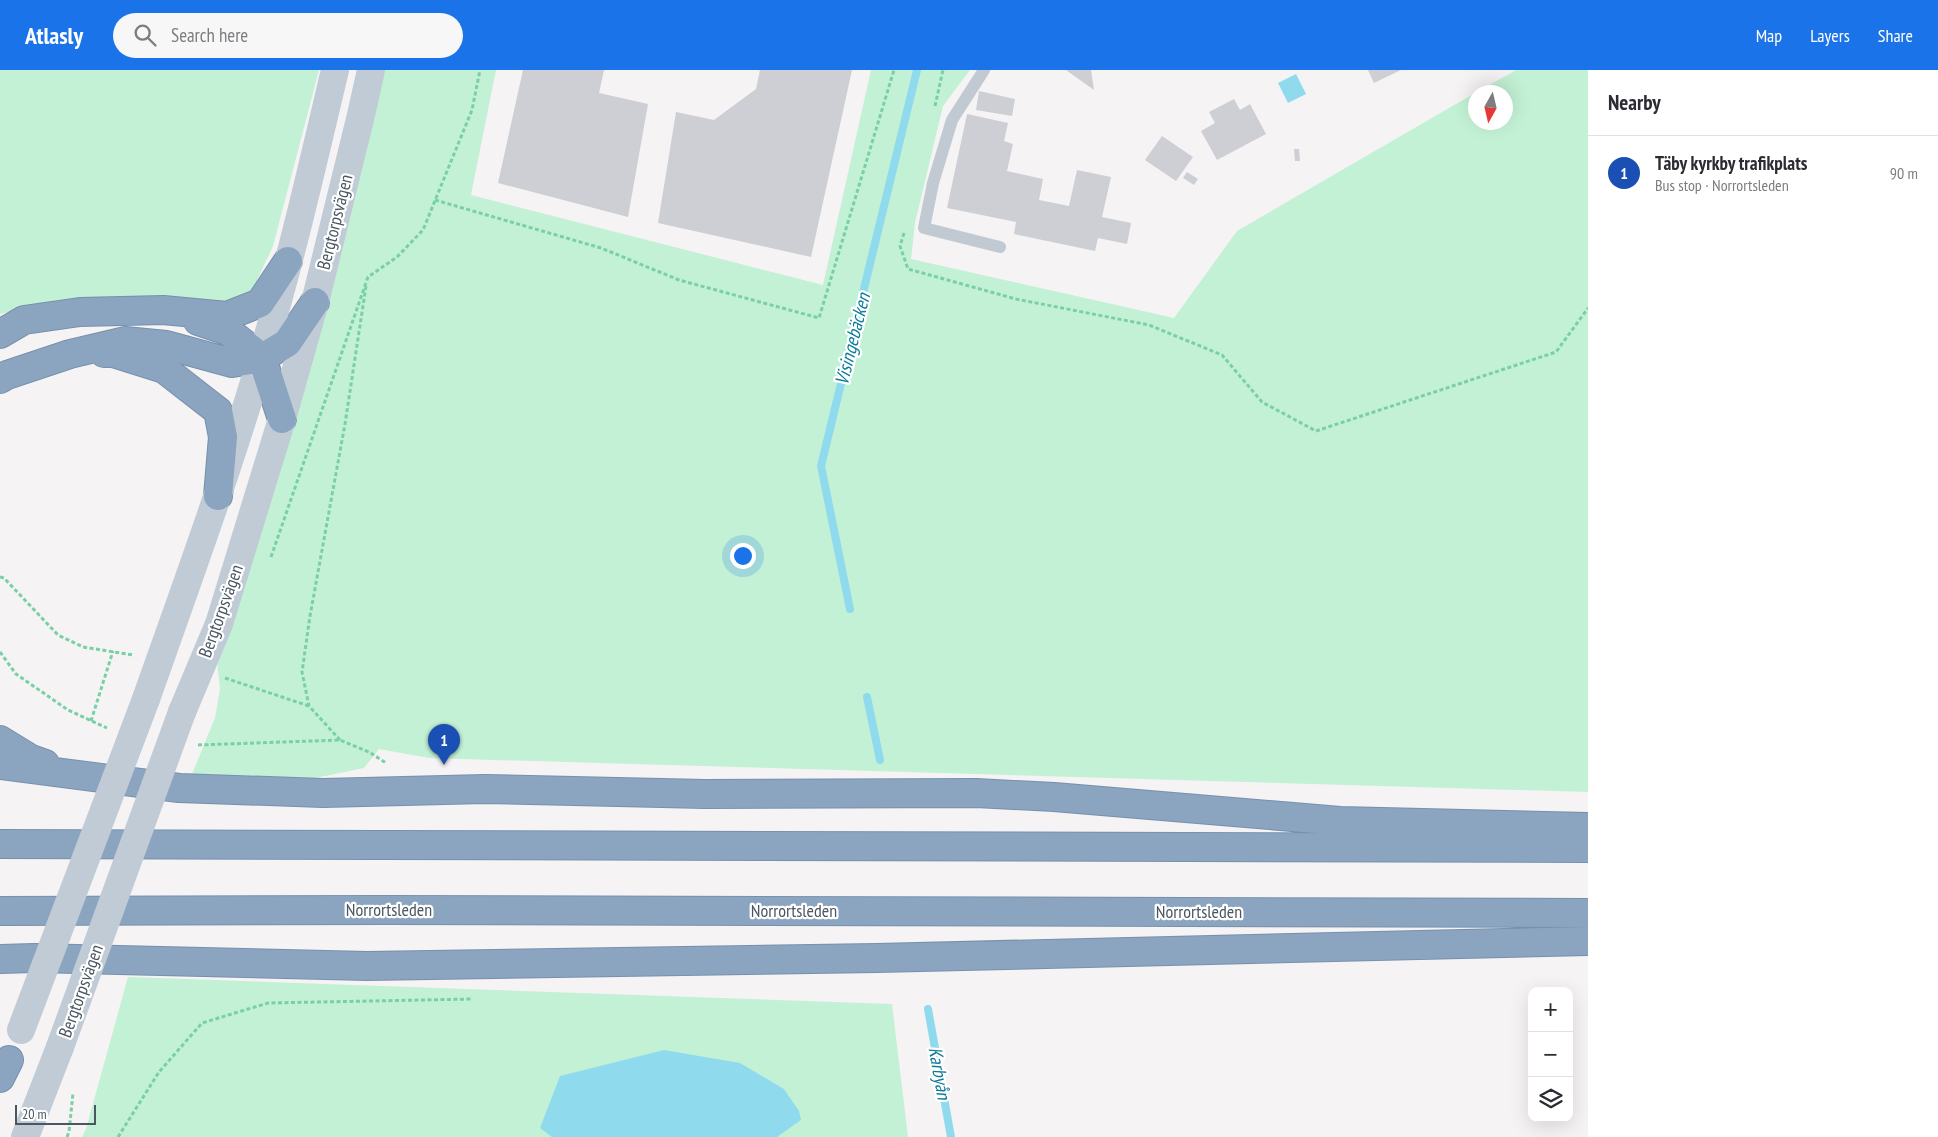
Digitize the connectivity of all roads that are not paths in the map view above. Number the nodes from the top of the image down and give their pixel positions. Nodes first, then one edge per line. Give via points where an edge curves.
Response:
1 (335, 70) edge
2 (371, 70) edge
3 (984, 70) edge
4 (1000, 247) dead end
5 (288, 261) junction
6 (315, 302) junction
7 (163, 310) junction
8 (0, 334) edge
9 (70, 354) junction
10 (262, 358) junction
11 (0, 379) edge
12 (282, 419) junction
13 (218, 496) junction
14 (0, 740) edge
15 (0, 765) edge
16 (82, 776) junction
17 (1588, 826) edge
18 (0, 844) edge
19 (1588, 848) edge
20 (0, 911) edge
21 (1588, 913) edge
22 (1588, 941) edge
23 (0, 959) edge
24 (3, 1074) edge
25 (25, 1137) edge

1 - 5 main road, Bergtorpsvägen
2 - 6 main road, Bergtorpsvägen
3 - 4 lane via 952,120 933,183 924,228
5 - 7 highway via 260,303 227,316
5 - 10 main road, Bergtorpsvägen
6 - 10 highway via 287,343
6 - 12 main road, Bergtorpsvägen
7 - 8 highway via 80,312 24,320
7 - 10 highway via 228,331
9 - 10 highway via 126,341 166,345 232,363
9 - 11 highway
9 - 13 highway via 113,353 164,369 218,410 223,437
10 - 12 highway
10 - 13 main road, Bergtorpsvägen
12 - 25 main road, Bergtorpsvägen, bridge via 219,624 182,712
13 - 24 main road, Bergtorpsvägen, bridge via 146,699
14 - 16 highway via 31,759
15 - 16 highway
16 - 17 highway via 179,788 323,793 485,789 705,794 976,793 1340,821
18 - 19 highway
20 - 21 highway, Norrortsleden
22 - 23 highway via 367,966

